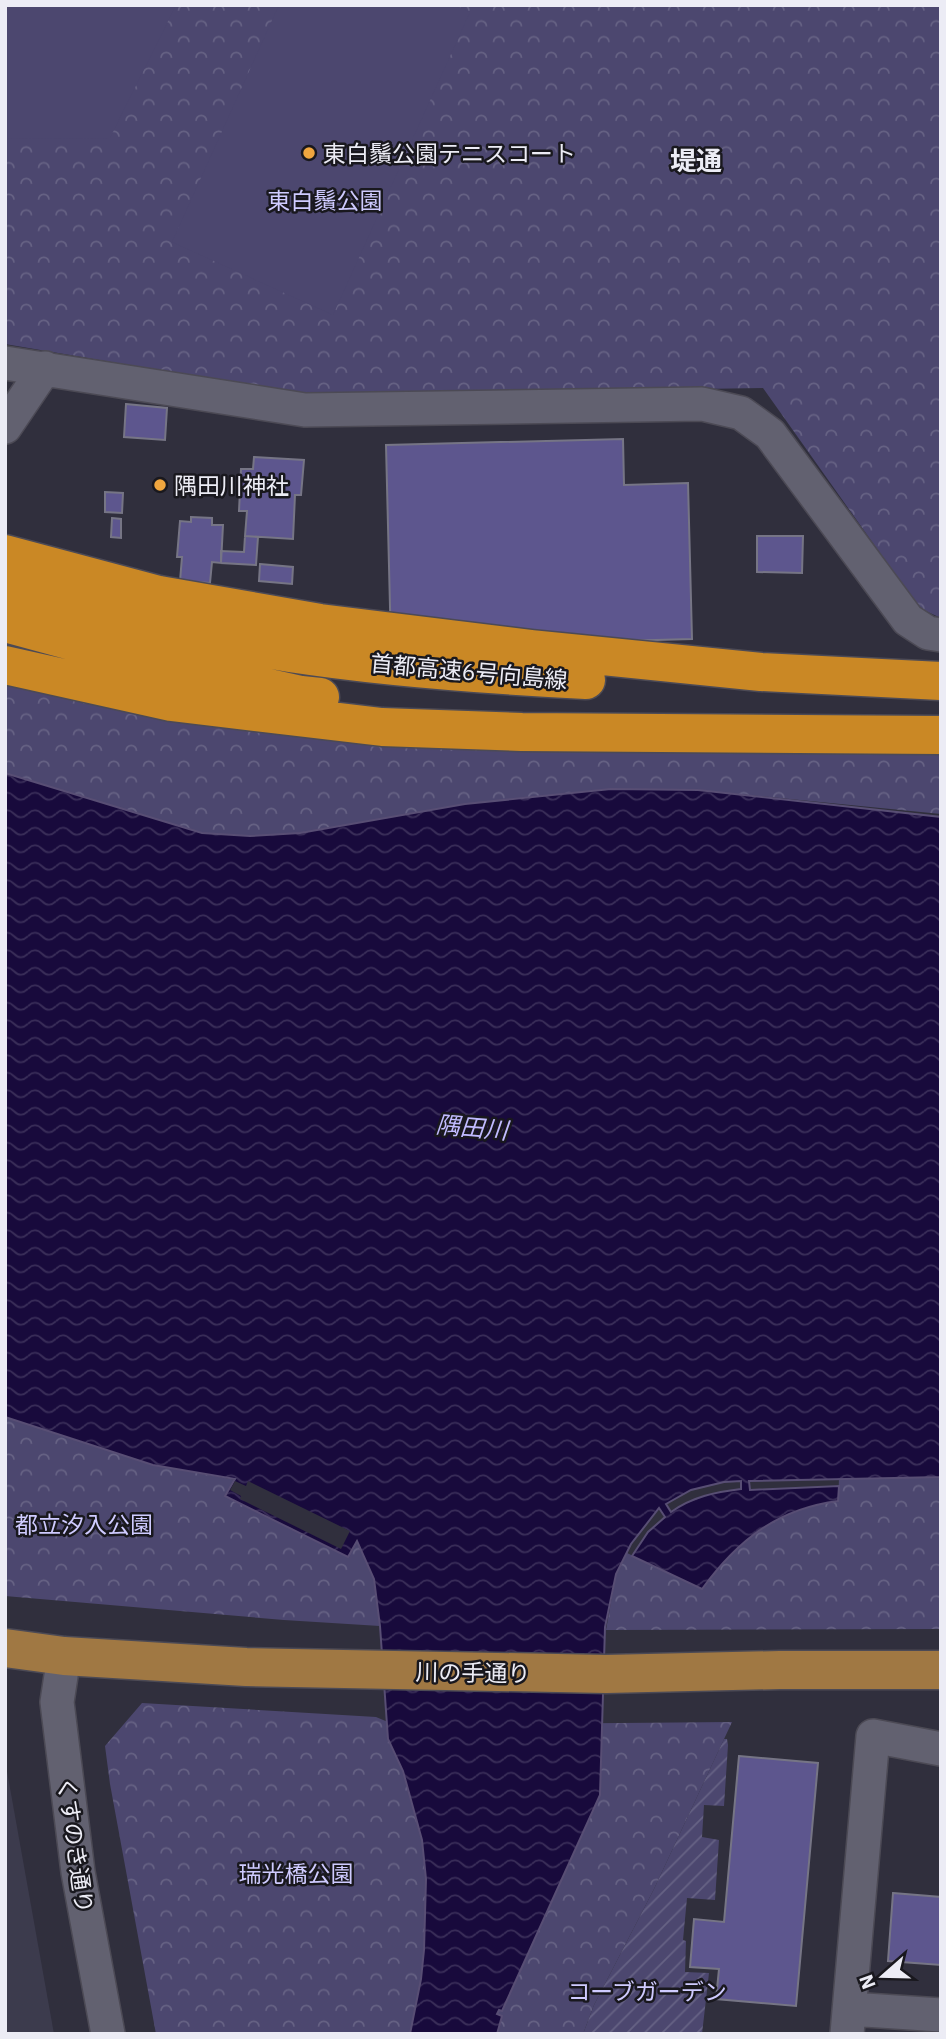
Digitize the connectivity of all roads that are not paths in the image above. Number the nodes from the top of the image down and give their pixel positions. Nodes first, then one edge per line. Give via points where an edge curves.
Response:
1 (5, 363) edge
2 (45, 368) junction
3 (5, 427) edge
4 (5, 554) edge
5 (5, 589) edge
6 (5, 623) edge
7 (941, 635) edge
8 (5, 665) edge
9 (941, 681) edge
10 (941, 687) edge
11 (761, 734) junction
12 (941, 735) edge
13 (5, 1648) edge
14 (64, 1656) junction
15 (941, 1670) edge
16 (941, 1749) edge
17 (941, 2015) edge
18 (848, 2021) edge
19 (108, 2034) edge

1 - 2 street
2 - 3 street
2 - 7 street via 304,411 702,404 741,413 770,434 908,620 928,633
4 - 9 highway via 159,595 320,623 761,672
5 - 10 highway, 首都高速6号向島線 via 77,609 289,653 390,666 764,687
6 - 11 highway via 141,660 301,695
8 - 11 highway via 171,702 382,727
11 - 12 highway
13 - 14 main road, 川の手通り
14 - 15 main road, 川の手通り via 277,1667 606,1674
14 - 19 street, くすのき通り via 57,1702 78,1872
16 - 18 street via 873,1736
17 - 18 street

